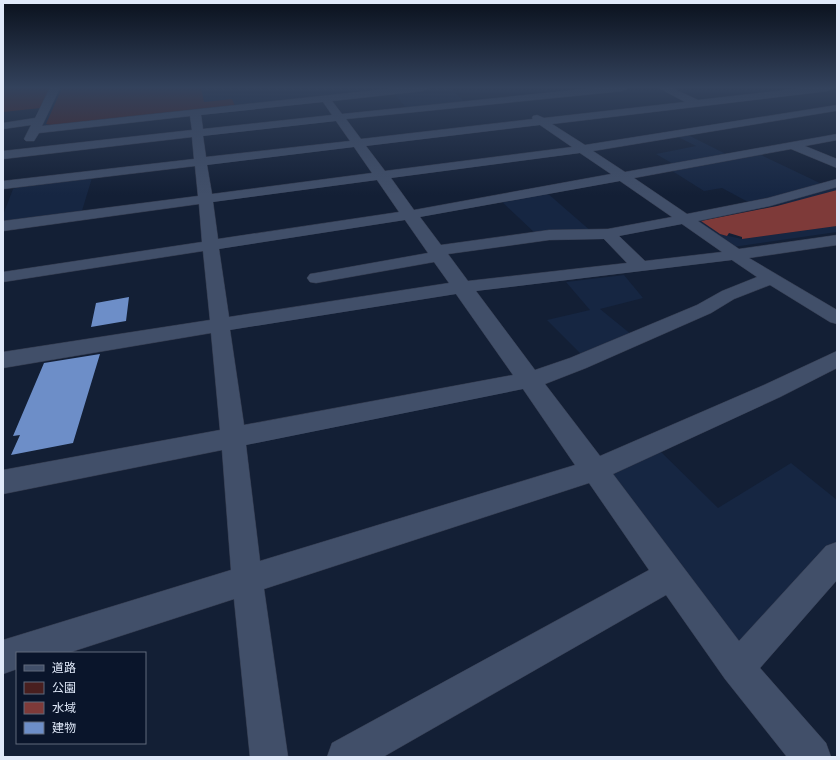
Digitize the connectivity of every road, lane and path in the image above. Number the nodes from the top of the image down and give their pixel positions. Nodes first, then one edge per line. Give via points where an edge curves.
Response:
1 (118, 123) edge
2 (188, 123) edge
3 (196, 123) edge
4 (343, 123) edge
5 (529, 123) edge
6 (544, 123) edge
7 (739, 123) edge
8 (743, 123) edge
9 (37, 125) junction
10 (3, 126) edge
11 (837, 137) edge
12 (357, 143) junction
13 (793, 145) junction
14 (583, 149) junction
15 (23, 153) junction
16 (3, 155) edge
17 (201, 161) junction
18 (837, 164) edge
19 (381, 176) junction
20 (623, 176) junction
21 (837, 183) edge
22 (4, 188) edge
23 (206, 199) junction
24 (409, 215) junction
25 (684, 218) junction
26 (3, 226) edge
27 (608, 234) junction
28 (837, 240) edge
29 (211, 245) junction
30 (437, 253) junction
31 (736, 255) junction
32 (640, 266) junction
33 (3, 277) edge
34 (316, 278) dead end
35 (771, 278) junction
36 (462, 288) junction
37 (837, 318) edge
38 (220, 325) junction
39 (837, 359) edge
40 (3, 360) edge
41 (529, 380) junction
42 (233, 437) junction
43 (595, 470) junction
44 (3, 482) edge
45 (837, 557) edge
46 (671, 575) junction
47 (247, 580) junction
48 (19, 652) edge
49 (16, 653) edge
50 (3, 657) edge
51 (735, 664) junction
52 (269, 757) edge
53 (346, 757) edge
54 (812, 757) edge

1 - 9 street
2 - 15 street
3 - 17 street
4 - 12 street
5 - 12 street
6 - 14 street
7 - 14 street
8 - 13 street
9 - 10 street
9 - 15 street
11 - 13 street
12 - 17 street
12 - 19 street
13 - 18 street
13 - 20 street
14 - 19 street
14 - 20 street
15 - 16 street
15 - 22 street
17 - 22 street
17 - 23 street
19 - 23 street
19 - 24 street
20 - 24 street
20 - 25 street
21 - 25 street via 776,201
23 - 26 street
23 - 29 street
24 - 29 street
24 - 30 street
25 - 27 street
25 - 31 street
27 - 30 street via 549,235
27 - 32 street
28 - 31 street
29 - 33 street
29 - 38 street
30 - 34 street
30 - 36 street
31 - 32 street
31 - 35 street
32 - 36 street
35 - 37 street
35 - 41 street via 578,363
36 - 38 street
36 - 41 street
38 - 40 street
38 - 42 street
39 - 43 street
41 - 42 street
41 - 43 street
42 - 44 street
42 - 47 street
43 - 46 street
43 - 47 street
45 - 51 street via 745,658
46 - 51 street
46 - 53 street
47 - 48 street
47 - 52 street
49 - 50 street
51 - 54 street

